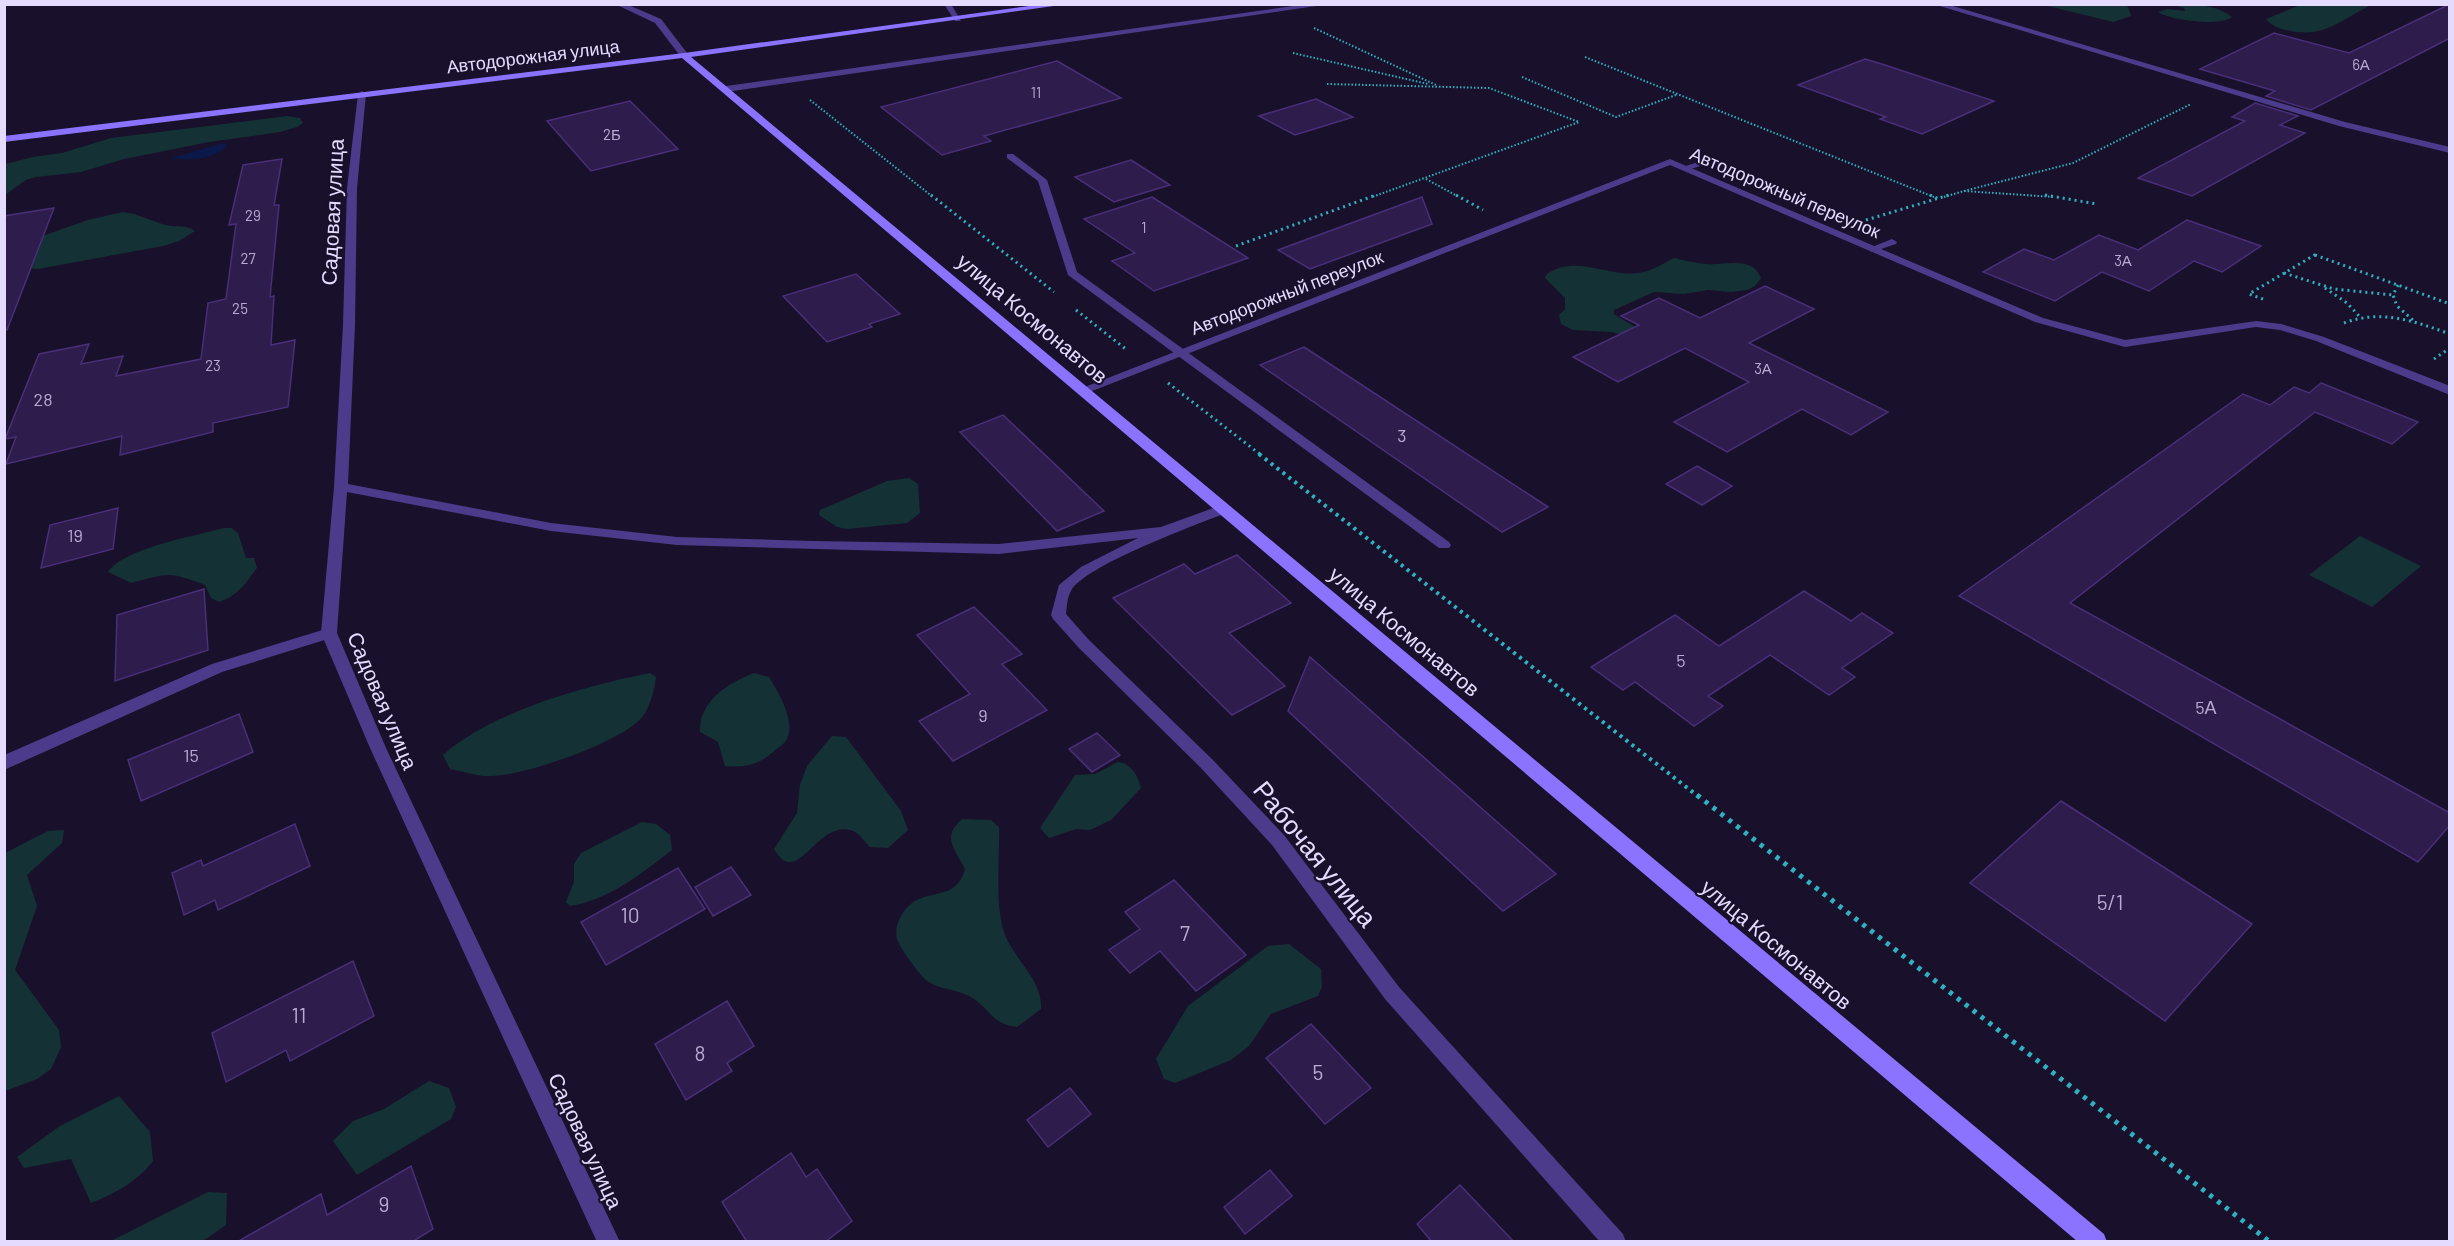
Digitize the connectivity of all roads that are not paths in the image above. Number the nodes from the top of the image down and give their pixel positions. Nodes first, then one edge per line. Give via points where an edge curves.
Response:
1 (618, 4) edge
2 (947, 4) edge
3 (1065, 4) edge
4 (1327, 4) edge
5 (1936, 4) edge
6 (958, 19) junction
7 (684, 55) junction
8 (726, 89) junction
9 (362, 94) junction
10 (4, 139) edge
11 (2450, 150) edge
12 (1010, 156) dead end
13 (1707, 162) dead end
14 (1684, 168) junction
15 (1892, 242) dead end
16 (1872, 249) junction
17 (1180, 352) junction
18 (1083, 390) junction
19 (2450, 391) edge
20 (341, 487) junction
21 (1224, 509) junction
22 (1163, 531) junction
23 (1444, 545) dead end
24 (329, 633) junction
25 (4, 764) edge
26 (609, 1242) edge
27 (1615, 1242) edge
28 (2096, 1242) edge

1 - 7 street via 658,21
2 - 6 street
3 - 6 main road, Автодорожная улица
4 - 8 street
5 - 11 street via 2222,90
6 - 7 main road, Автодорожная улица
7 - 8 main road, улица Космонавтов
7 - 9 main road, Автодорожная улица
8 - 18 main road, улица Космонавтов
9 - 10 main road, Автодорожная улица
9 - 20 street, Садовая улица via 352,188
12 - 17 street via 1042,180 1072,273
13 - 14 street
14 - 16 street, Автодорожный переулок
14 - 17 street, Автодорожный переулок via 1670,162
15 - 16 street
16 - 19 street, Автодорожный переулок via 2039,320 2125,344 2256,324 2281,327
17 - 18 street, Автодорожный переулок
17 - 23 street
18 - 21 main road, улица Космонавтов
20 - 22 street via 551,527 677,541 999,549
20 - 24 street, Садовая улица
21 - 22 street
21 - 28 main road, улица Космонавтов
22 - 27 street, Рабочая улица via 1086,570 1064,588 1058,615 1278,840 1392,993
24 - 25 street via 217,668
24 - 26 street, Садовая улица via 378,747

